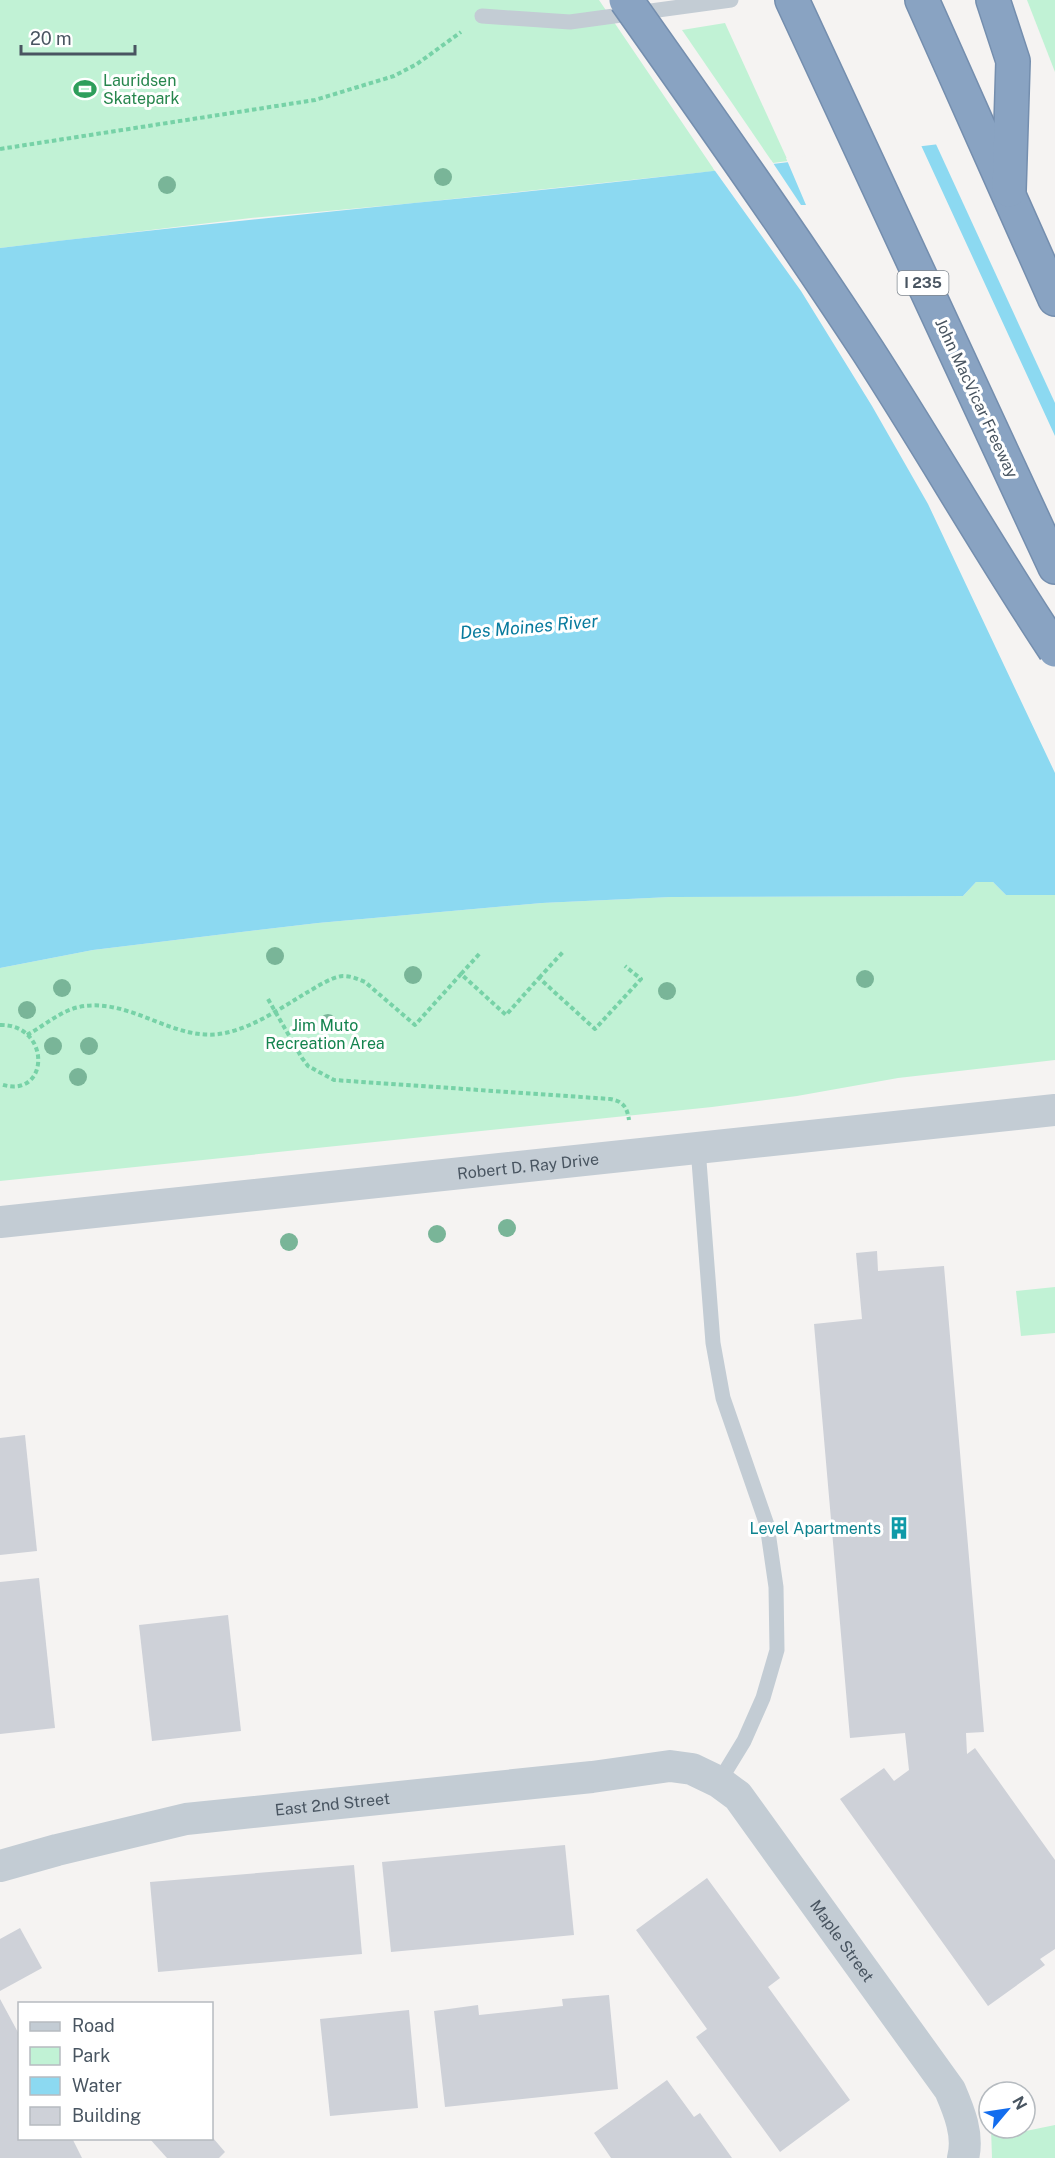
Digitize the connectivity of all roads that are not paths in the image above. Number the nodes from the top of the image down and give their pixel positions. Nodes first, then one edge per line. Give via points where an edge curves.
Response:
1 (626, 0) edge
2 (731, 0) edge
3 (792, 0) edge
4 (922, 0) edge
5 (993, 0) edge
6 (482, 16) road end
7 (1009, 197) junction
8 (1055, 299) edge
9 (1055, 567) edge
10 (1055, 650) edge
11 (1055, 1110) edge
12 (698, 1148) junction
13 (0, 1222) edge
14 (670, 1766) joint
15 (719, 1782) junction
16 (0, 1866) edge
17 (963, 2158) edge

1 - 10 highway, bridge via 868,351
2 - 6 lane via 570,22
3 - 9 highway, John MacVicar Freeway / I 235
4 - 7 highway
5 - 7 highway via 1013,61
7 - 8 highway
11 - 12 street, Robert D. Ray Drive
12 - 13 street, Robert D. Ray Drive
12 - 15 lane via 713,1343 723,1398 767,1525 776,1587 777,1650 766,1688 744,1741
14 - 15 street, Maple Street via 692,1769
14 - 16 street, East 2nd Street via 186,1819
15 - 17 street, Maple Street via 738,1796 950,2090 963,2130

